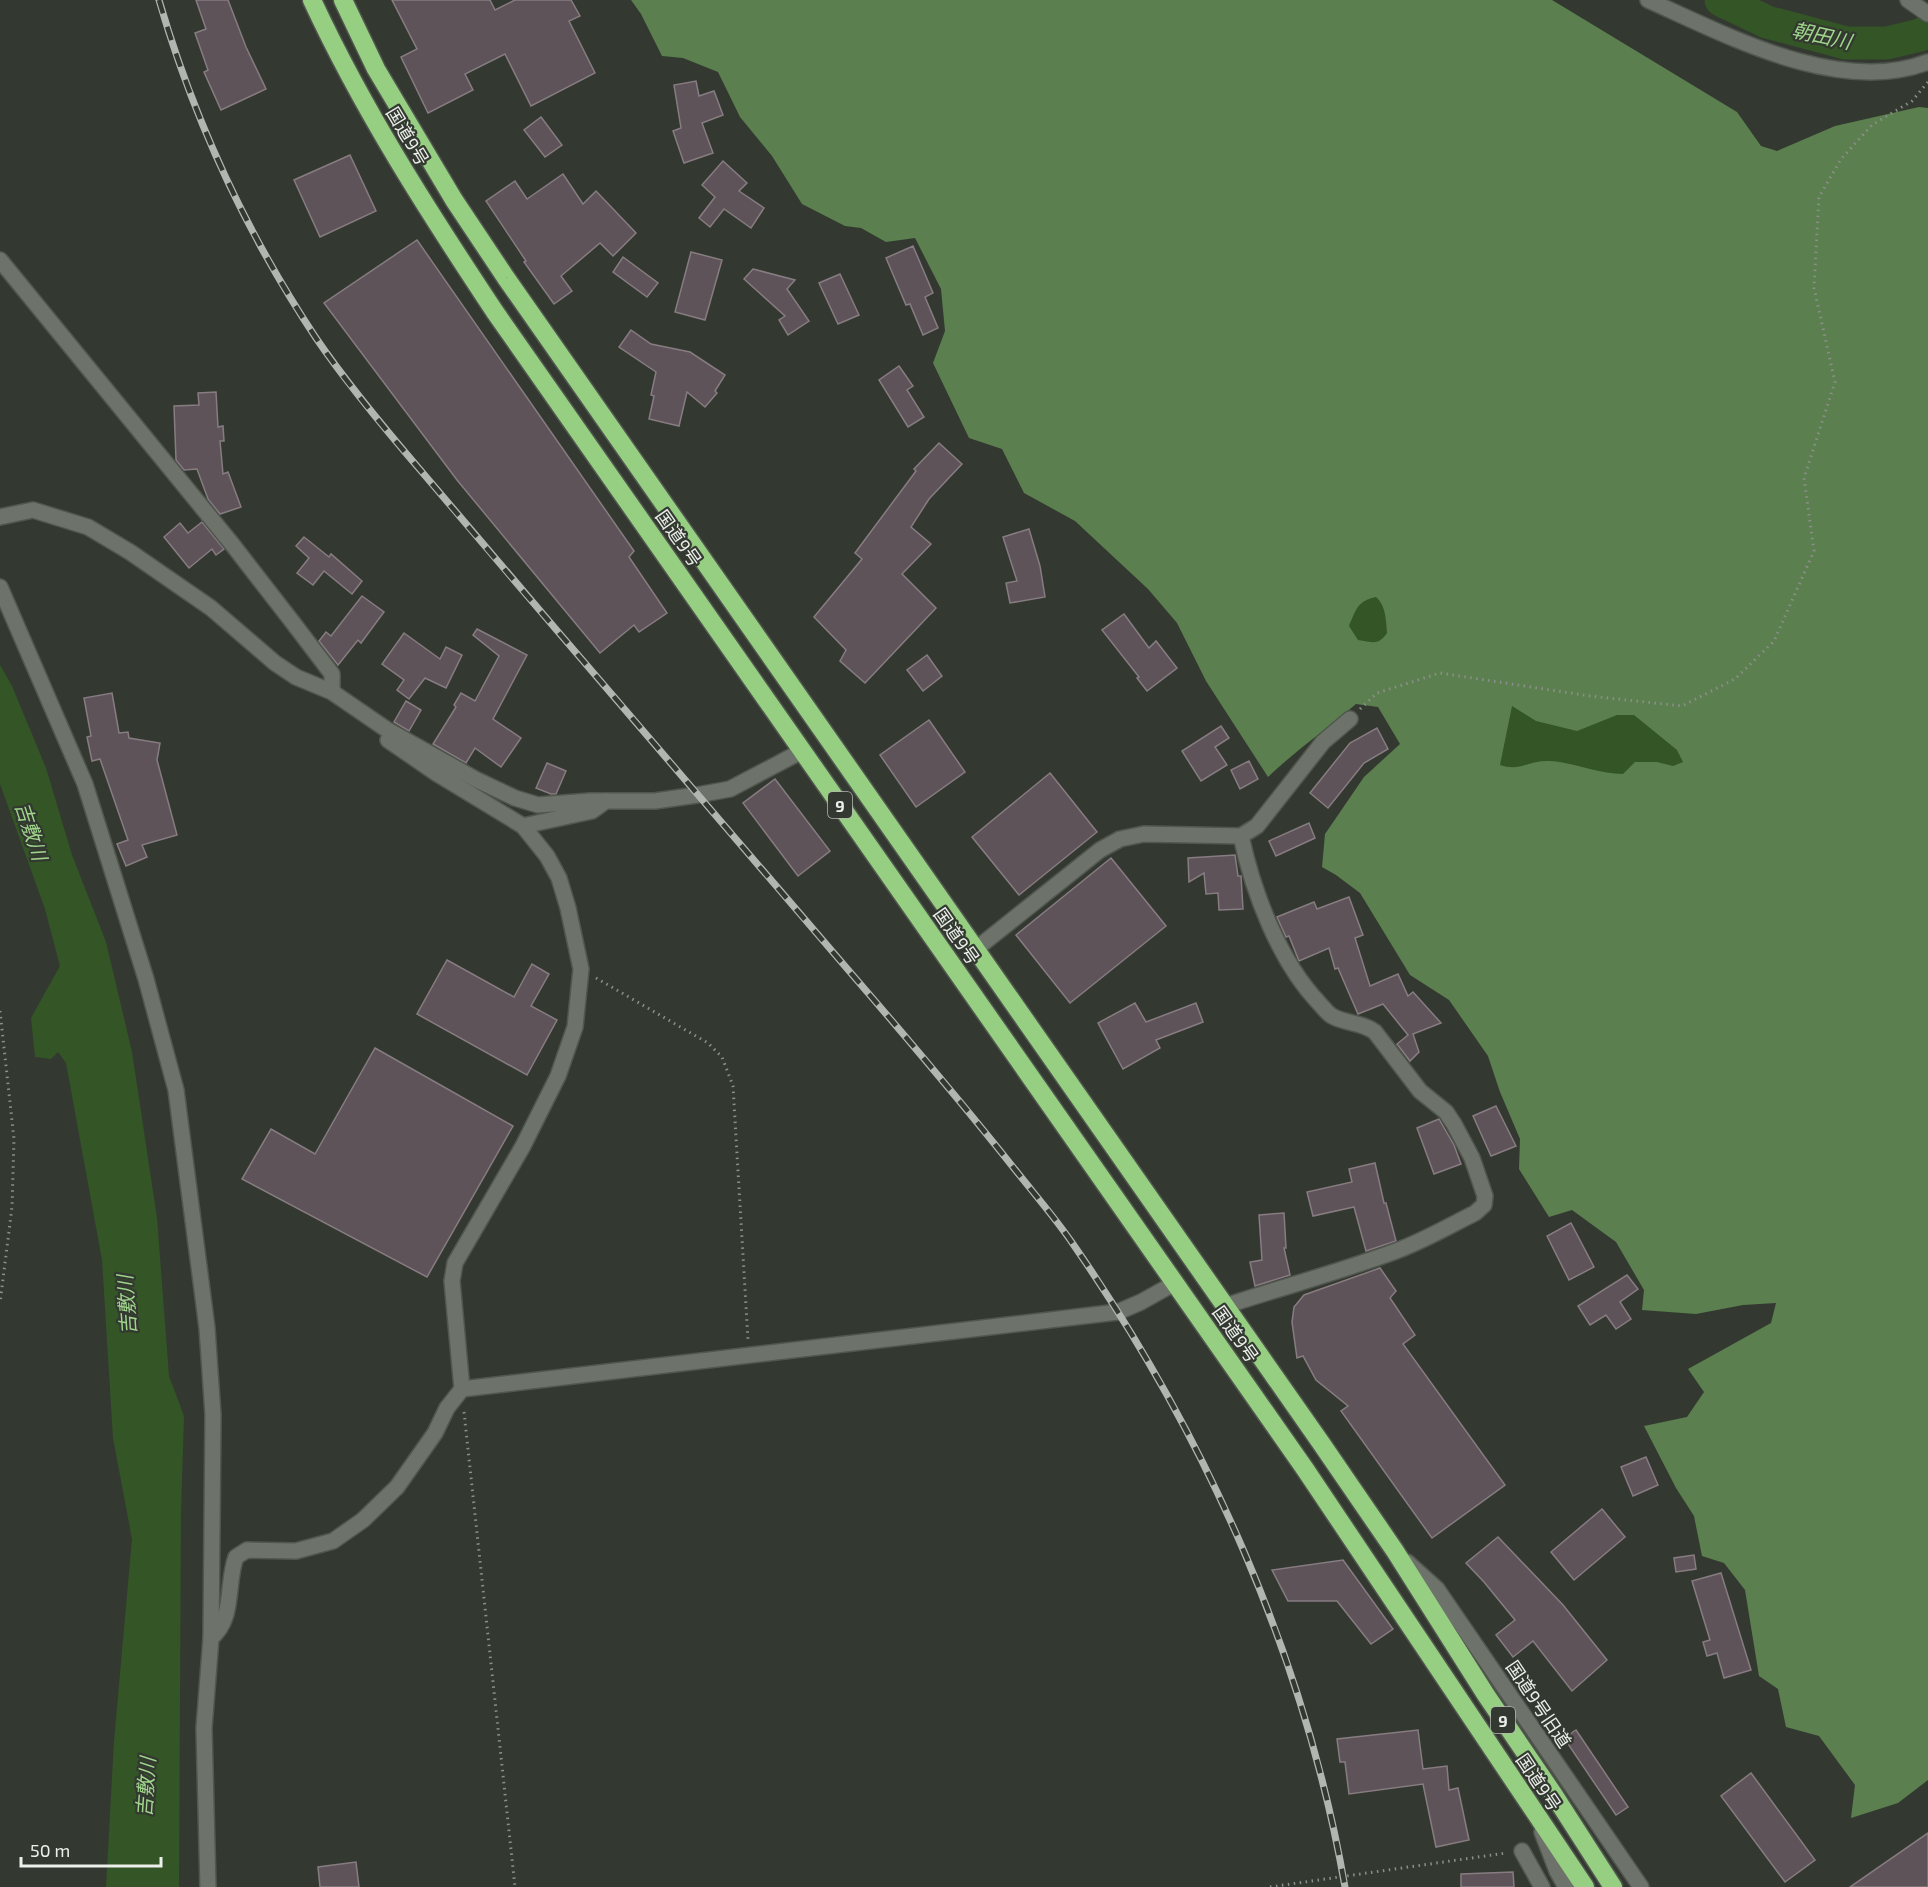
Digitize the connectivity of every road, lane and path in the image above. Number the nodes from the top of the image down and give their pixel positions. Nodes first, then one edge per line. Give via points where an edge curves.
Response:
1 (312, 0) edge
2 (343, 0) edge
3 (1648, 0) edge
4 (1908, 0) edge
5 (1926, 12) edge
6 (1927, 63) edge
7 (1928, 82) edge
8 (0, 260) edge
9 (0, 517) edge
10 (0, 587) edge
11 (332, 692) junction
12 (362, 713) junction
13 (1350, 718) joint
14 (802, 751) junction
15 (606, 801) junction
16 (523, 826) junction
17 (1241, 836) junction
18 (976, 949) junction
19 (581, 969) junction
20 (0, 1011) edge
21 (1175, 1283) junction
22 (0, 1303) edge
23 (1225, 1306) junction
24 (749, 1354) junction
25 (462, 1389) junction
26 (1395, 1551) junction
27 (211, 1638) junction
28 (1536, 1816) junction
29 (1522, 1851) joint
30 (208, 1887) edge
31 (515, 1887) edge
32 (1270, 1887) edge
33 (1542, 1887) edge
34 (1566, 1887) edge
35 (1585, 1887) edge
36 (1613, 1887) edge
37 (1641, 1887) edge

1 - 14 highway, 国道9号 / 9 via 352,83 439,228
2 - 18 highway, 国道9号 / 9 via 376,69 506,278
3 - 6 street via 1815,67 1870,73
4 - 5 street
7 - 13 path via 1912,100 1872,125 1841,159 1818,197 1814,288 1835,382 1804,478 1814,551 1774,641 1735,679 1682,706 1440,673 1377,693
8 - 11 street via 294,624 332,674
9 - 11 street via 33,510 88,527 211,608 275,663
10 - 27 street via 85,784 176,1090 207,1328 213,1415
11 - 12 street
12 - 15 street via 515,798 538,805
12 - 16 street via 375,732
13 - 17 street via 1323,742 1257,826
14 - 15 street via 730,789 655,801
14 - 21 highway, 国道9号 / 9
15 - 16 street via 592,811
16 - 19 street via 560,879
17 - 18 street via 1144,834 1120,839 1100,850
17 - 23 street via 1248,867 1276,939 1307,990 1331,1016 1366,1025 1375,1032 1420,1091 1446,1112 1472,1158 1485,1196 1484,1205 1475,1213 1399,1250
18 - 23 highway, 国道9号 / 9
19 - 24 path via 708,1043 722,1057 733,1086
19 - 25 street via 575,1027 558,1076 523,1146 455,1263 452,1281
20 - 22 path via 14,1140 12,1207
21 - 24 street via 1118,1312
21 - 28 highway, 国道9号 / 9 via 1305,1469
23 - 26 highway, 国道9号 / 9
24 - 25 street
25 - 27 street via 397,1487 363,1520 333,1540 314,1546 296,1551 247,1550 236,1557 228,1610 220,1631
25 - 31 path
26 - 36 highway, 国道9号 / 9
26 - 37 street, 国道9号旧道 via 1437,1589
27 - 30 street via 204,1728
28 - 34 street
28 - 35 highway, 国道9号 / 9
29 - 32 path
29 - 33 street

